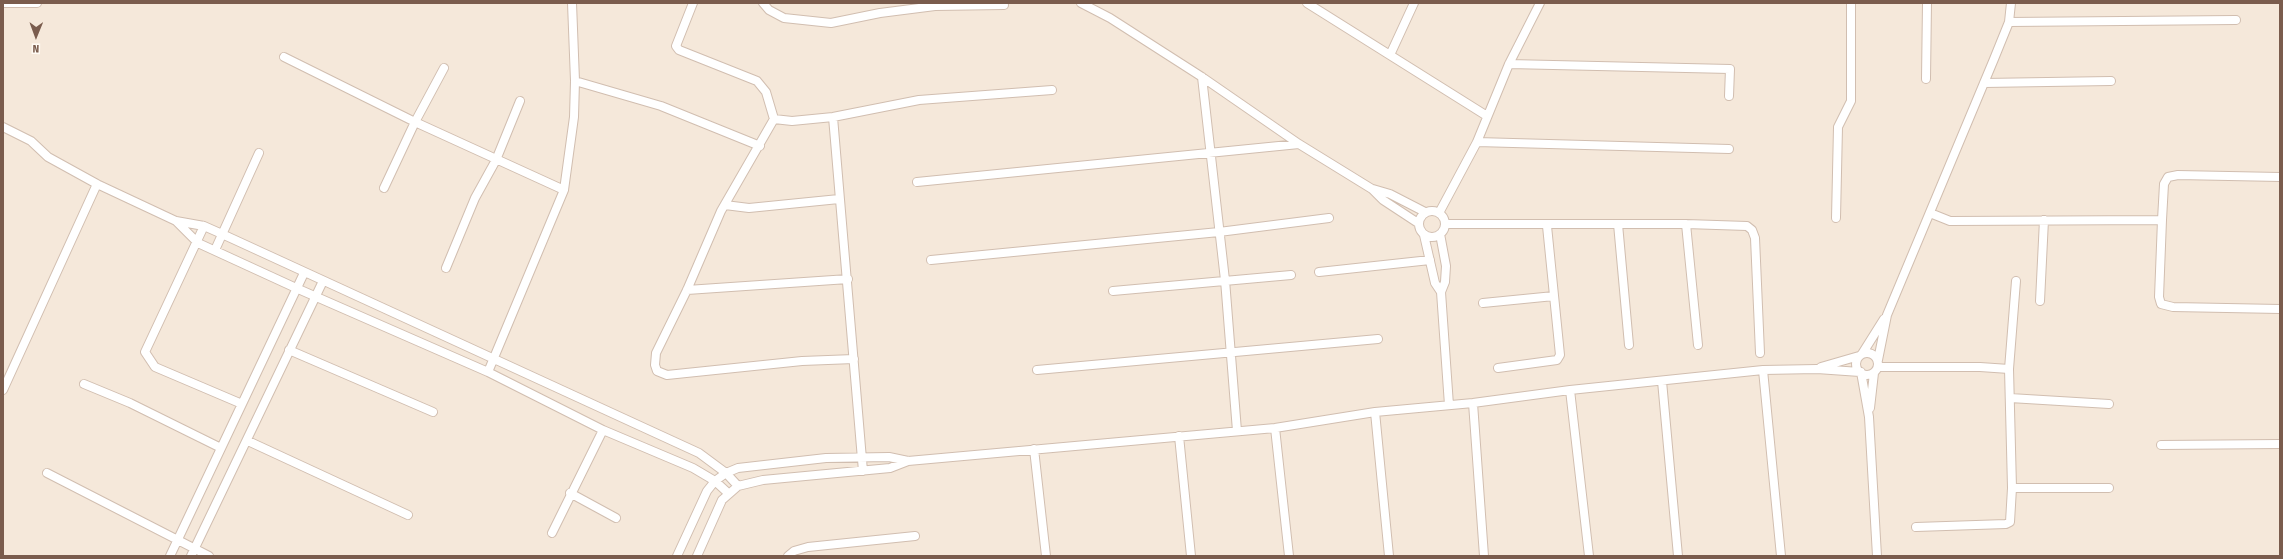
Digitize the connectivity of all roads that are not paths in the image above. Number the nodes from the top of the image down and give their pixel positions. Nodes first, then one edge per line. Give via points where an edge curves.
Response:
1 (4, 3) edge
2 (37, 3) edge
3 (572, 3) edge
4 (693, 3) edge
5 (763, 3) edge
6 (1081, 3) edge
7 (1307, 3) edge
8 (1414, 3) edge
9 (1540, 3) edge
10 (1851, 3) edge
11 (1927, 3) edge
12 (2011, 3) edge
13 (1004, 5) dead end
14 (2236, 20) dead end
15 (2009, 22) junction
16 (1390, 55) junction
17 (284, 57) dead end
18 (1509, 64) junction
19 (444, 68) dead end
20 (1202, 77) junction
21 (1926, 79) dead end
22 (2111, 81) dead end
23 (575, 82) junction
24 (1984, 84) junction
25 (1052, 90) dead end
26 (1729, 96) dead end
27 (520, 101) dead end
28 (1487, 116) junction
29 (833, 117) junction
30 (774, 119) junction
31 (415, 122) junction
32 (3, 127) edge
33 (1477, 142) junction
34 (1299, 144) junction
35 (760, 146) junction
36 (1729, 149) dead end
37 (259, 153) dead end
38 (1210, 153) junction
39 (496, 160) junction
40 (2280, 177) edge
41 (918, 182) dead end
42 (97, 184) junction
43 (384, 188) dead end
44 (1372, 189) junction
45 (564, 190) junction
46 (840, 199) junction
47 (725, 205) junction
48 (1426, 212) junction
49 (1439, 213) junction
50 (1930, 213) junction
51 (1329, 218) dead end
52 (1836, 218) dead end
53 (2044, 220) junction
54 (2162, 220) junction
55 (176, 221) junction
56 (1418, 223) junction
57 (1445, 224) junction
58 (1618, 224) junction
59 (1686, 224) junction
60 (204, 226) junction
61 (1547, 226) junction
62 (1219, 232) junction
63 (222, 234) junction
64 (1440, 234) junction
65 (1424, 235) junction
66 (198, 243) junction
67 (215, 250) junction
68 (932, 260) dead end
69 (1430, 260) junction
70 (446, 268) dead end
71 (304, 272) junction
72 (1319, 272) dead end
73 (1291, 275) dead end
74 (848, 279) junction
75 (1225, 280) junction
76 (2016, 281) dead end
77 (323, 282) junction
78 (296, 288) junction
79 (687, 290) junction
80 (1113, 290) dead end
81 (1441, 292) junction
82 (1554, 296) junction
83 (316, 297) junction
84 (2040, 301) dead end
85 (1483, 303) dead end
86 (2280, 309) edge
87 (1887, 315) junction
88 (1378, 339) dead end
89 (1698, 345) dead end
90 (1629, 346) dead end
91 (289, 350) junction
92 (1232, 353) junction
93 (1760, 353) dead end
94 (1861, 355) junction
95 (854, 358) junction
96 (493, 360) junction
97 (1876, 366) junction
98 (1498, 368) dead end
99 (1817, 369) junction
100 (1037, 370) dead end
101 (1763, 370) junction
102 (2009, 370) junction
103 (488, 372) junction
104 (1860, 372) junction
105 (1662, 381) junction
106 (84, 384) dead end
107 (3, 390) edge
108 (1570, 390) junction
109 (2010, 398) junction
110 (1473, 403) junction
111 (242, 404) junction
112 (1449, 404) junction
113 (2109, 404) dead end
114 (433, 412) dead end
115 (1375, 412) junction
116 (1869, 417) junction
117 (1275, 428) junction
118 (603, 430) junction
119 (1237, 431) junction
120 (1179, 436) junction
121 (248, 441) junction
122 (2280, 444) edge
123 (2161, 445) dead end
124 (221, 448) junction
125 (1034, 449) junction
126 (863, 458) junction
127 (908, 461) junction
128 (863, 471) junction
129 (47, 473) dead end
130 (726, 473) junction
131 (715, 481) junction
132 (738, 486) junction
133 (2012, 488) junction
134 (2108, 488) dead end
135 (570, 493) junction
136 (728, 493) junction
137 (408, 515) dead end
138 (616, 518) dead end
139 (1916, 527) dead end
140 (552, 533) dead end
141 (915, 536) dead end
142 (178, 538) junction
143 (193, 552) edge
144 (170, 556) edge
145 (209, 556) edge
146 (677, 556) edge
147 (697, 556) edge
148 (788, 556) edge
149 (1046, 556) edge
150 (1191, 556) edge
151 (1289, 556) edge
152 (1388, 556) edge
153 (1484, 556) edge
154 (1589, 556) edge
155 (1678, 556) edge
156 (1781, 556) edge
157 (1877, 556) edge

1 - 2 street
3 - 23 street
4 - 30 street via 676,46 679,50 757,81 766,92
5 - 13 street via 769,10 784,18 831,23 935,6
6 - 20 street via 1110,18
7 - 16 street
8 - 16 street
9 - 18 street
10 - 52 street via 1851,101 1838,128
11 - 21 street
12 - 15 street
14 - 15 street
15 - 24 street
16 - 28 street
17 - 31 street
18 - 26 street via 1730,69
18 - 28 street
19 - 31 street
20 - 34 street
20 - 38 street
22 - 24 street
23 - 35 street via 661,106
23 - 45 street via 574,117
24 - 50 street
25 - 29 street via 919,100
27 - 39 street
28 - 33 street
29 - 30 street via 792,121
29 - 46 street
30 - 35 street
31 - 39 street
31 - 43 street
32 - 42 street via 31,141 48,157
33 - 36 street
33 - 49 street
34 - 38 street
34 - 44 street
35 - 47 street
37 - 63 street
38 - 41 street
38 - 62 street
39 - 45 street
39 - 70 street via 475,198
40 - 54 street via 2178,174 2168,177 2164,184
42 - 55 street
42 - 107 street
44 - 48 street via 1390,194
44 - 56 street via 1383,200
45 - 96 street
46 - 47 street via 749,208
46 - 74 street
47 - 79 street
48 - 49 street
48 - 56 street
49 - 57 street
50 - 53 street via 1950,221
50 - 87 street
51 - 62 street
53 - 54 street
53 - 84 street
54 - 86 street via 2159,297 2162,304 2173,307
55 - 60 street
55 - 66 street
56 - 65 street
57 - 61 street
57 - 64 street
58 - 59 street
58 - 61 street
58 - 90 street
59 - 89 street
59 - 93 street via 1746,226 1752,230 1755,238
60 - 63 street
60 - 66 street
61 - 82 street
62 - 68 street
62 - 75 street
63 - 67 street
63 - 71 street
64 - 65 street via 1432,237
64 - 81 street via 1446,266 1445,282
65 - 69 street
66 - 67 street
66 - 111 street via 145,352 155,367
67 - 78 street
69 - 72 street
69 - 81 street via 1435,283
71 - 77 street
71 - 78 street
73 - 75 street
74 - 79 street
74 - 95 street
75 - 80 street
75 - 92 street
76 - 102 street
77 - 83 street
77 - 96 street
78 - 83 street
78 - 111 street
79 - 95 street via 656,352 657,372 667,375
81 - 112 street
82 - 85 street
82 - 98 street via 1560,350 1558,360
83 - 91 street
83 - 103 street
87 - 94 street
87 - 97 street
88 - 92 street
91 - 114 street
91 - 121 street
92 - 100 street
92 - 119 street
94 - 97 street via 1870,353
94 - 99 street
94 - 104 street via 1856,364
95 - 126 street
96 - 103 street
96 - 130 street via 699,453
97 - 102 street via 1980,367
97 - 104 street via 1866,375
97 - 116 street
99 - 101 street
99 - 104 street
101 - 105 street
101 - 156 street
102 - 109 street
103 - 118 street
104 - 116 street
105 - 108 street
105 - 155 street
106 - 124 street via 130,403
108 - 110 street
108 - 154 street
109 - 113 street
109 - 133 street
110 - 112 street
110 - 153 street
111 - 124 street
112 - 115 street
115 - 117 street
115 - 152 street
116 - 157 street
117 - 119 street
117 - 151 street
118 - 131 street via 693,468
118 - 135 street
119 - 120 street
120 - 125 street
120 - 150 street
121 - 137 street
121 - 143 street
122 - 123 street
124 - 142 street
125 - 127 street
125 - 149 street
126 - 127 street via 889,457
126 - 128 street
126 - 130 street via 826,458 762,464
127 - 128 street via 890,468
128 - 132 street via 755,481
129 - 142 street
130 - 131 street
130 - 132 street
131 - 136 street
131 - 146 street via 707,491
132 - 136 street
133 - 134 street
133 - 139 street via 2012,515 2010,522 2006,524
135 - 138 street
135 - 140 street
136 - 147 street via 722,500
141 - 148 street via 808,547 794,551
142 - 143 street
142 - 144 street
143 - 145 street

